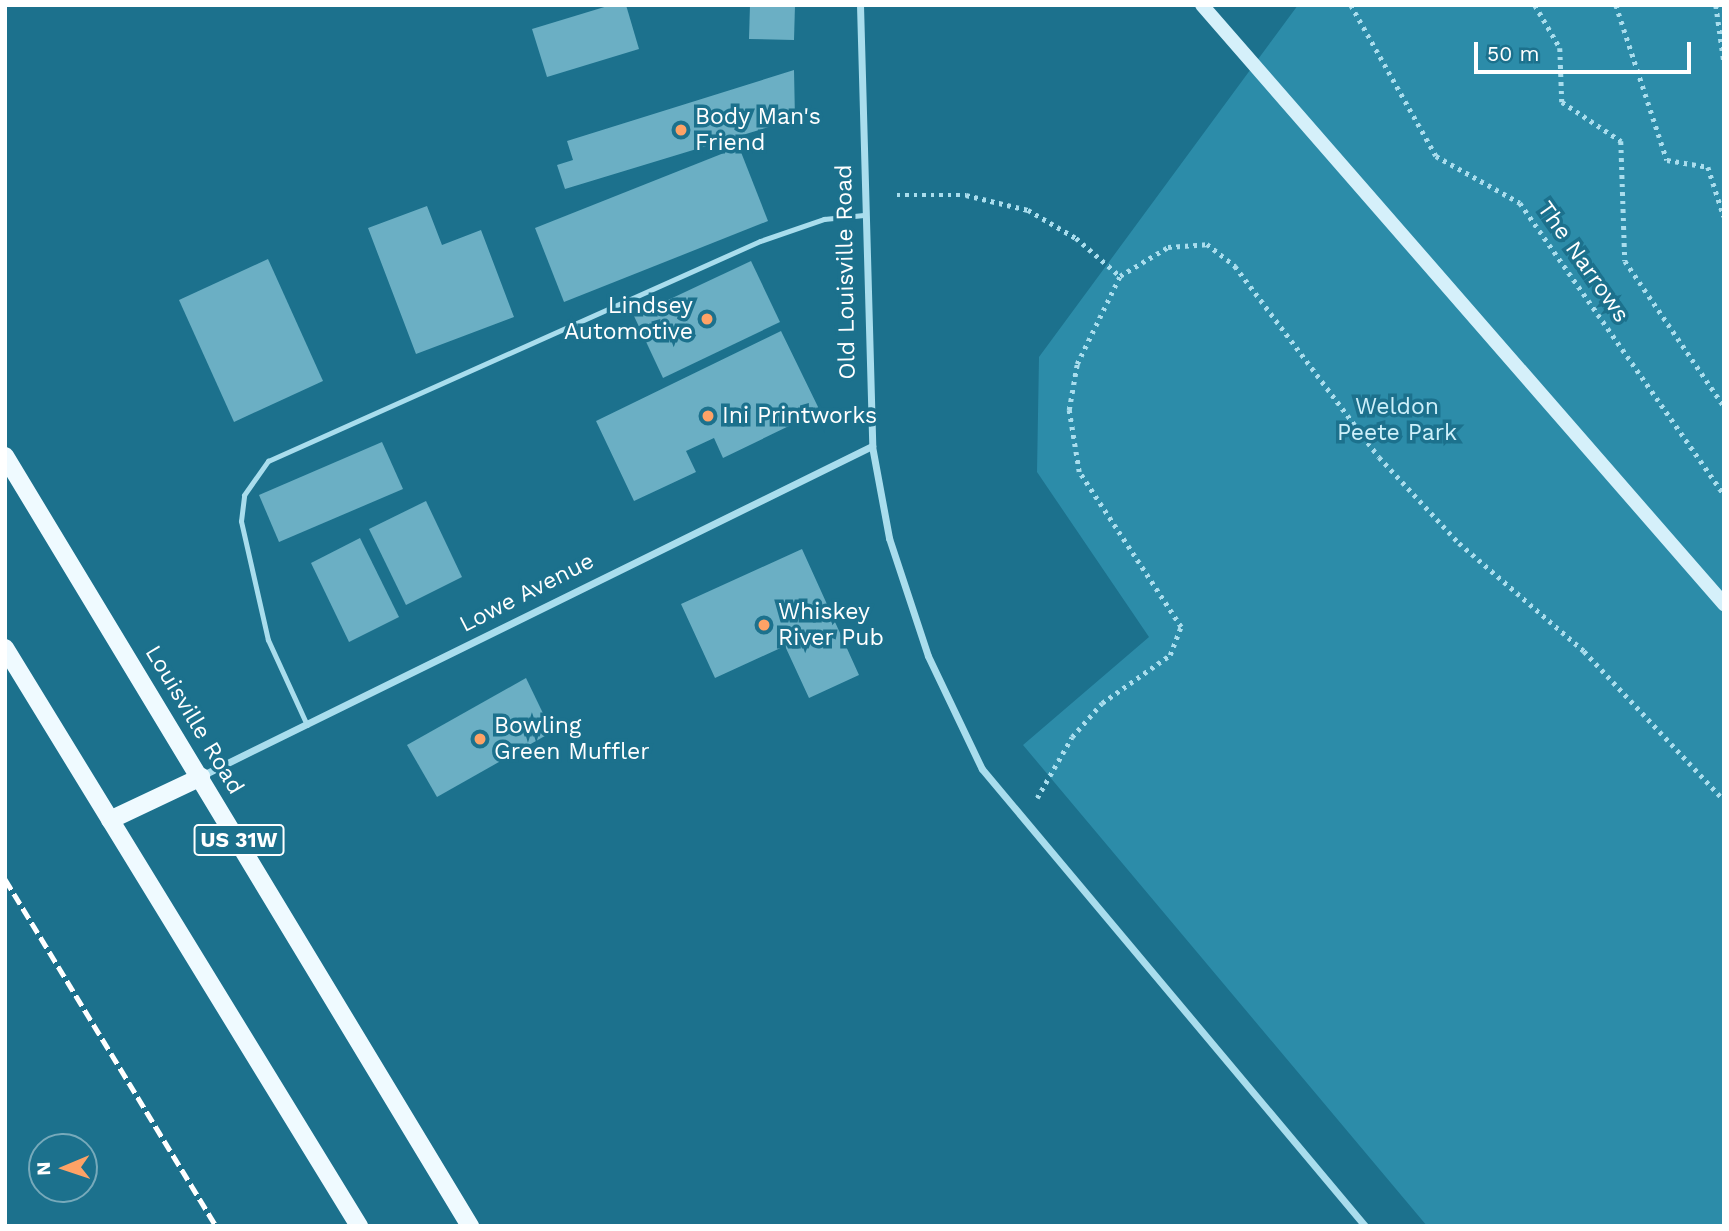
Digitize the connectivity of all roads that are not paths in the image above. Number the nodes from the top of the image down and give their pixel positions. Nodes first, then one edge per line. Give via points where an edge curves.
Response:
1 (860, 5) edge
2 (1202, 5) edge
3 (864, 215) junction
4 (872, 446) junction
5 (5, 456) edge
6 (1724, 604) edge
7 (5, 648) edge
8 (307, 725) junction
9 (201, 777) junction
10 (110, 820) junction
11 (359, 1226) edge
12 (470, 1226) edge
13 (1365, 1226) edge

1 - 3 street, Old Louisville Road
2 - 6 street
3 - 4 street, Old Louisville Road
3 - 8 lane via 824,219 747,246 268,461 244,495 241,521 268,640
4 - 8 street, Lowe Avenue
4 - 13 street, Old Louisville Road via 883,514 908,601 982,769
5 - 9 main road, Louisville Road / US 31W
7 - 10 main road
8 - 9 street, Lowe Avenue
9 - 10 main road
9 - 12 main road, Louisville Road / US 31W
10 - 11 main road

